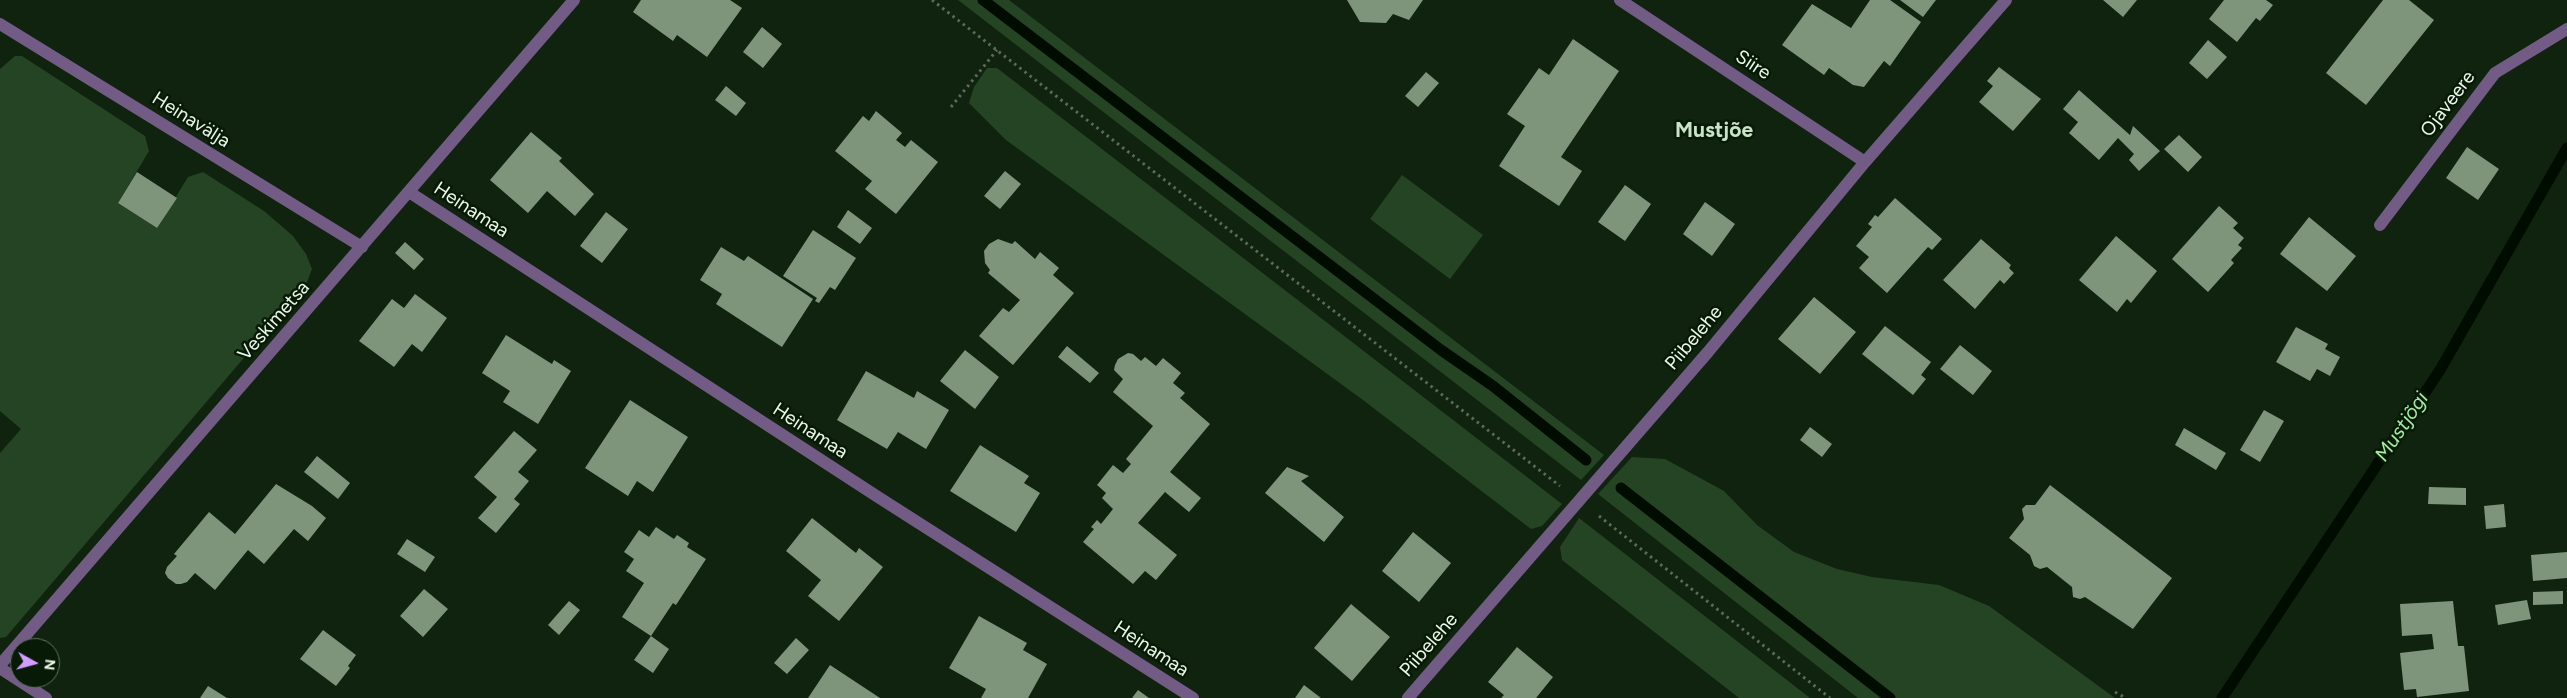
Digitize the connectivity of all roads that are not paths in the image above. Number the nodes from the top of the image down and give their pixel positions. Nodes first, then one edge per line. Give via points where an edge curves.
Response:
1 (574, 0) edge
2 (1620, 0) edge
3 (2006, 0) edge
4 (0, 24) edge
5 (2567, 29) edge
6 (1865, 162) junction
7 (409, 192) junction
8 (2380, 225) dead end
9 (362, 247) junction
10 (0, 666) edge
11 (46, 698) edge
12 (1193, 698) edge
13 (1408, 698) edge

1 - 7 street, Veskimetsa
2 - 6 street, Siire
3 - 6 street, Piibelehe
4 - 9 street, Heinavälja
5 - 8 street, Ojaveere via 2495,73
6 - 13 street, Piibelehe via 1708,352
7 - 9 street, Veskimetsa
7 - 12 street, Heinamaa
9 - 10 street, Veskimetsa
10 - 11 street

